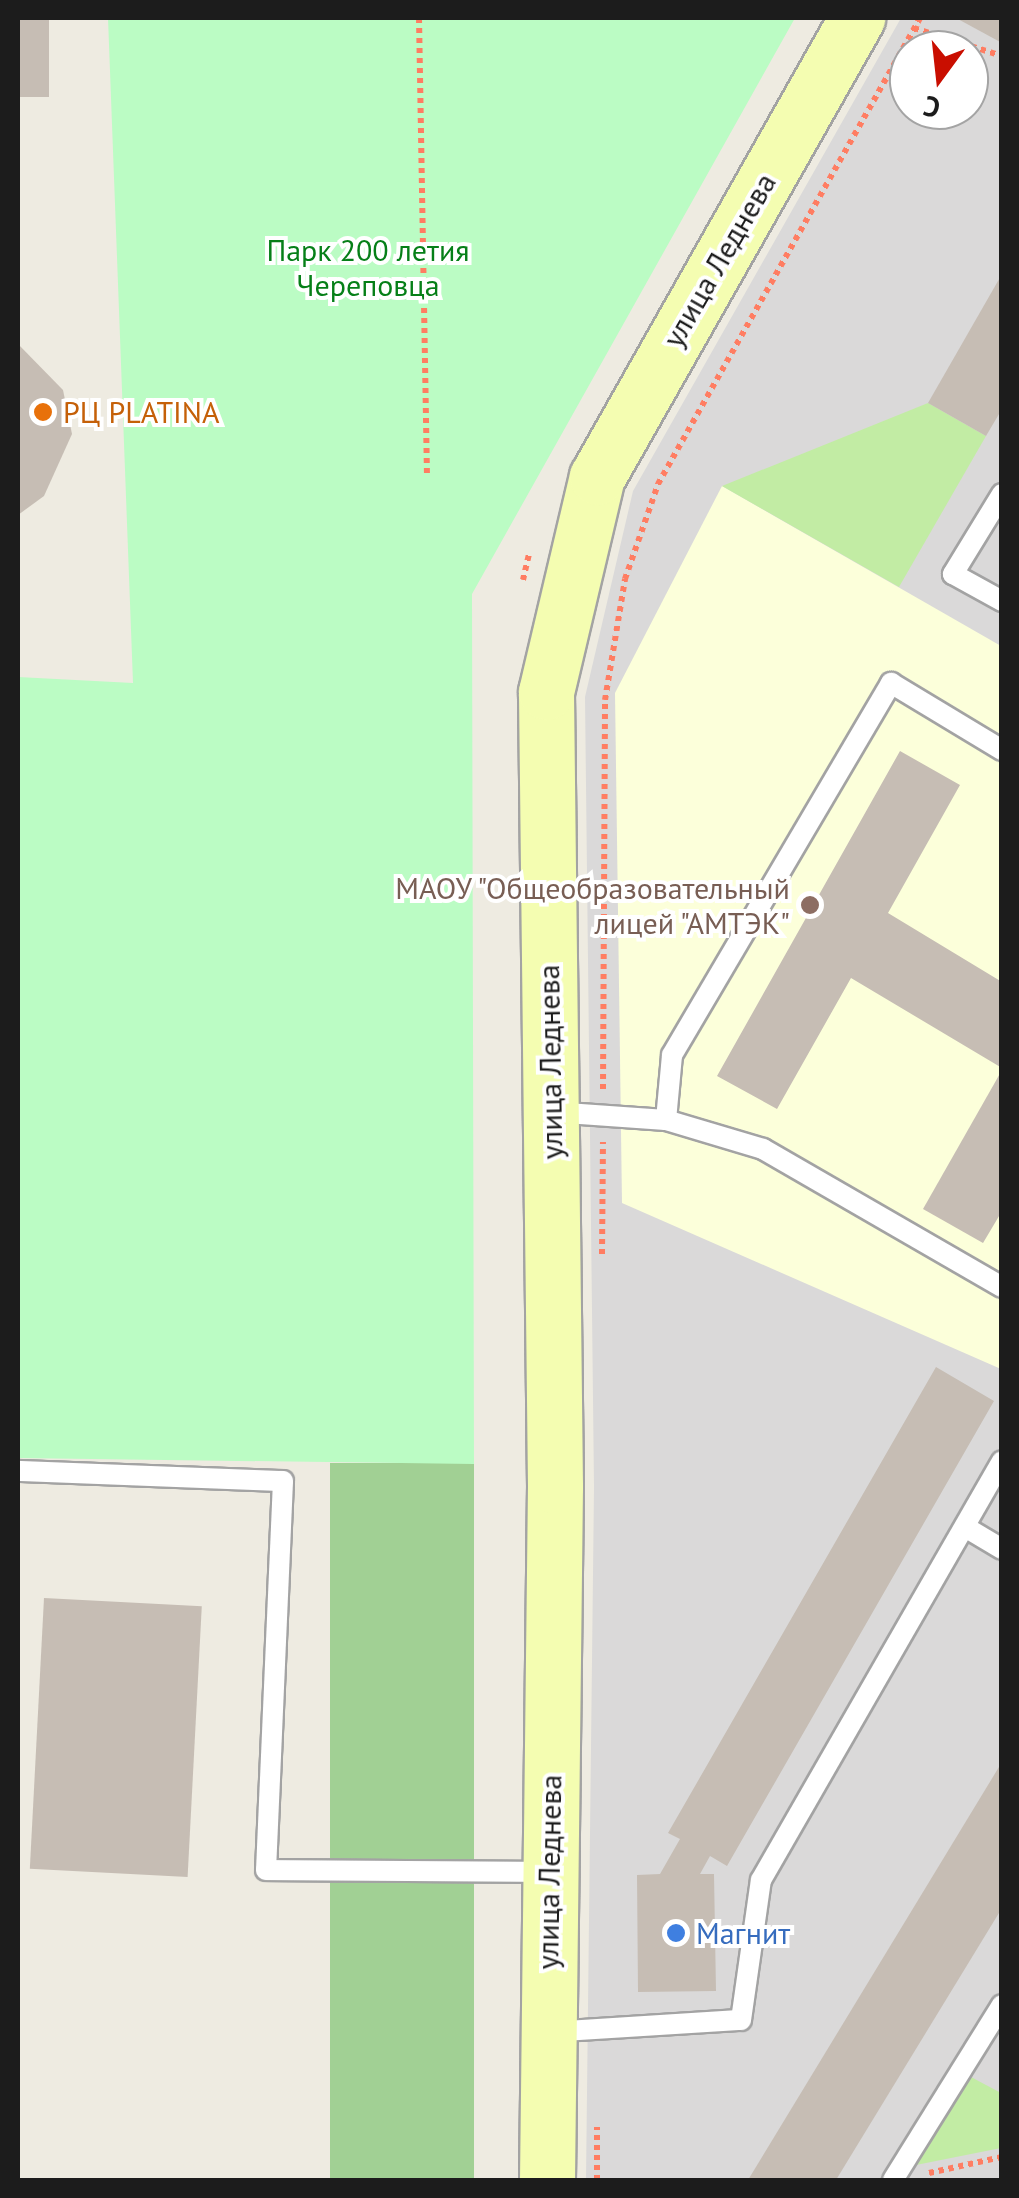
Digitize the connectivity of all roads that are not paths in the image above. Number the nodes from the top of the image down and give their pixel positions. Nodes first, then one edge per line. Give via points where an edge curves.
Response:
1 (856, 18) edge
2 (1002, 494) edge
3 (1002, 601) edge
4 (1002, 750) edge
5 (576, 1114) junction
6 (666, 1120) junction
7 (1002, 1287) edge
8 (1002, 1461) edge
9 (18, 1472) edge
10 (965, 1528) junction
11 (1002, 1549) edge
12 (550, 1872) junction
13 (1002, 2006) edge
14 (546, 2032) junction
15 (547, 2180) edge
16 (894, 2180) edge

1 - 5 street, улица Леднева via 596,477 546,692
2 - 3 lane via 953,574
4 - 6 lane via 891,683 672,1055
5 - 6 lane
5 - 12 street, улица Леднева
6 - 7 lane via 763,1150
8 - 10 lane
9 - 12 lane via 283,1481 266,1870
10 - 11 lane
10 - 14 lane via 761,1880 742,2020
12 - 14 street, улица Леднева
13 - 16 lane
14 - 15 street, улица Леднева

